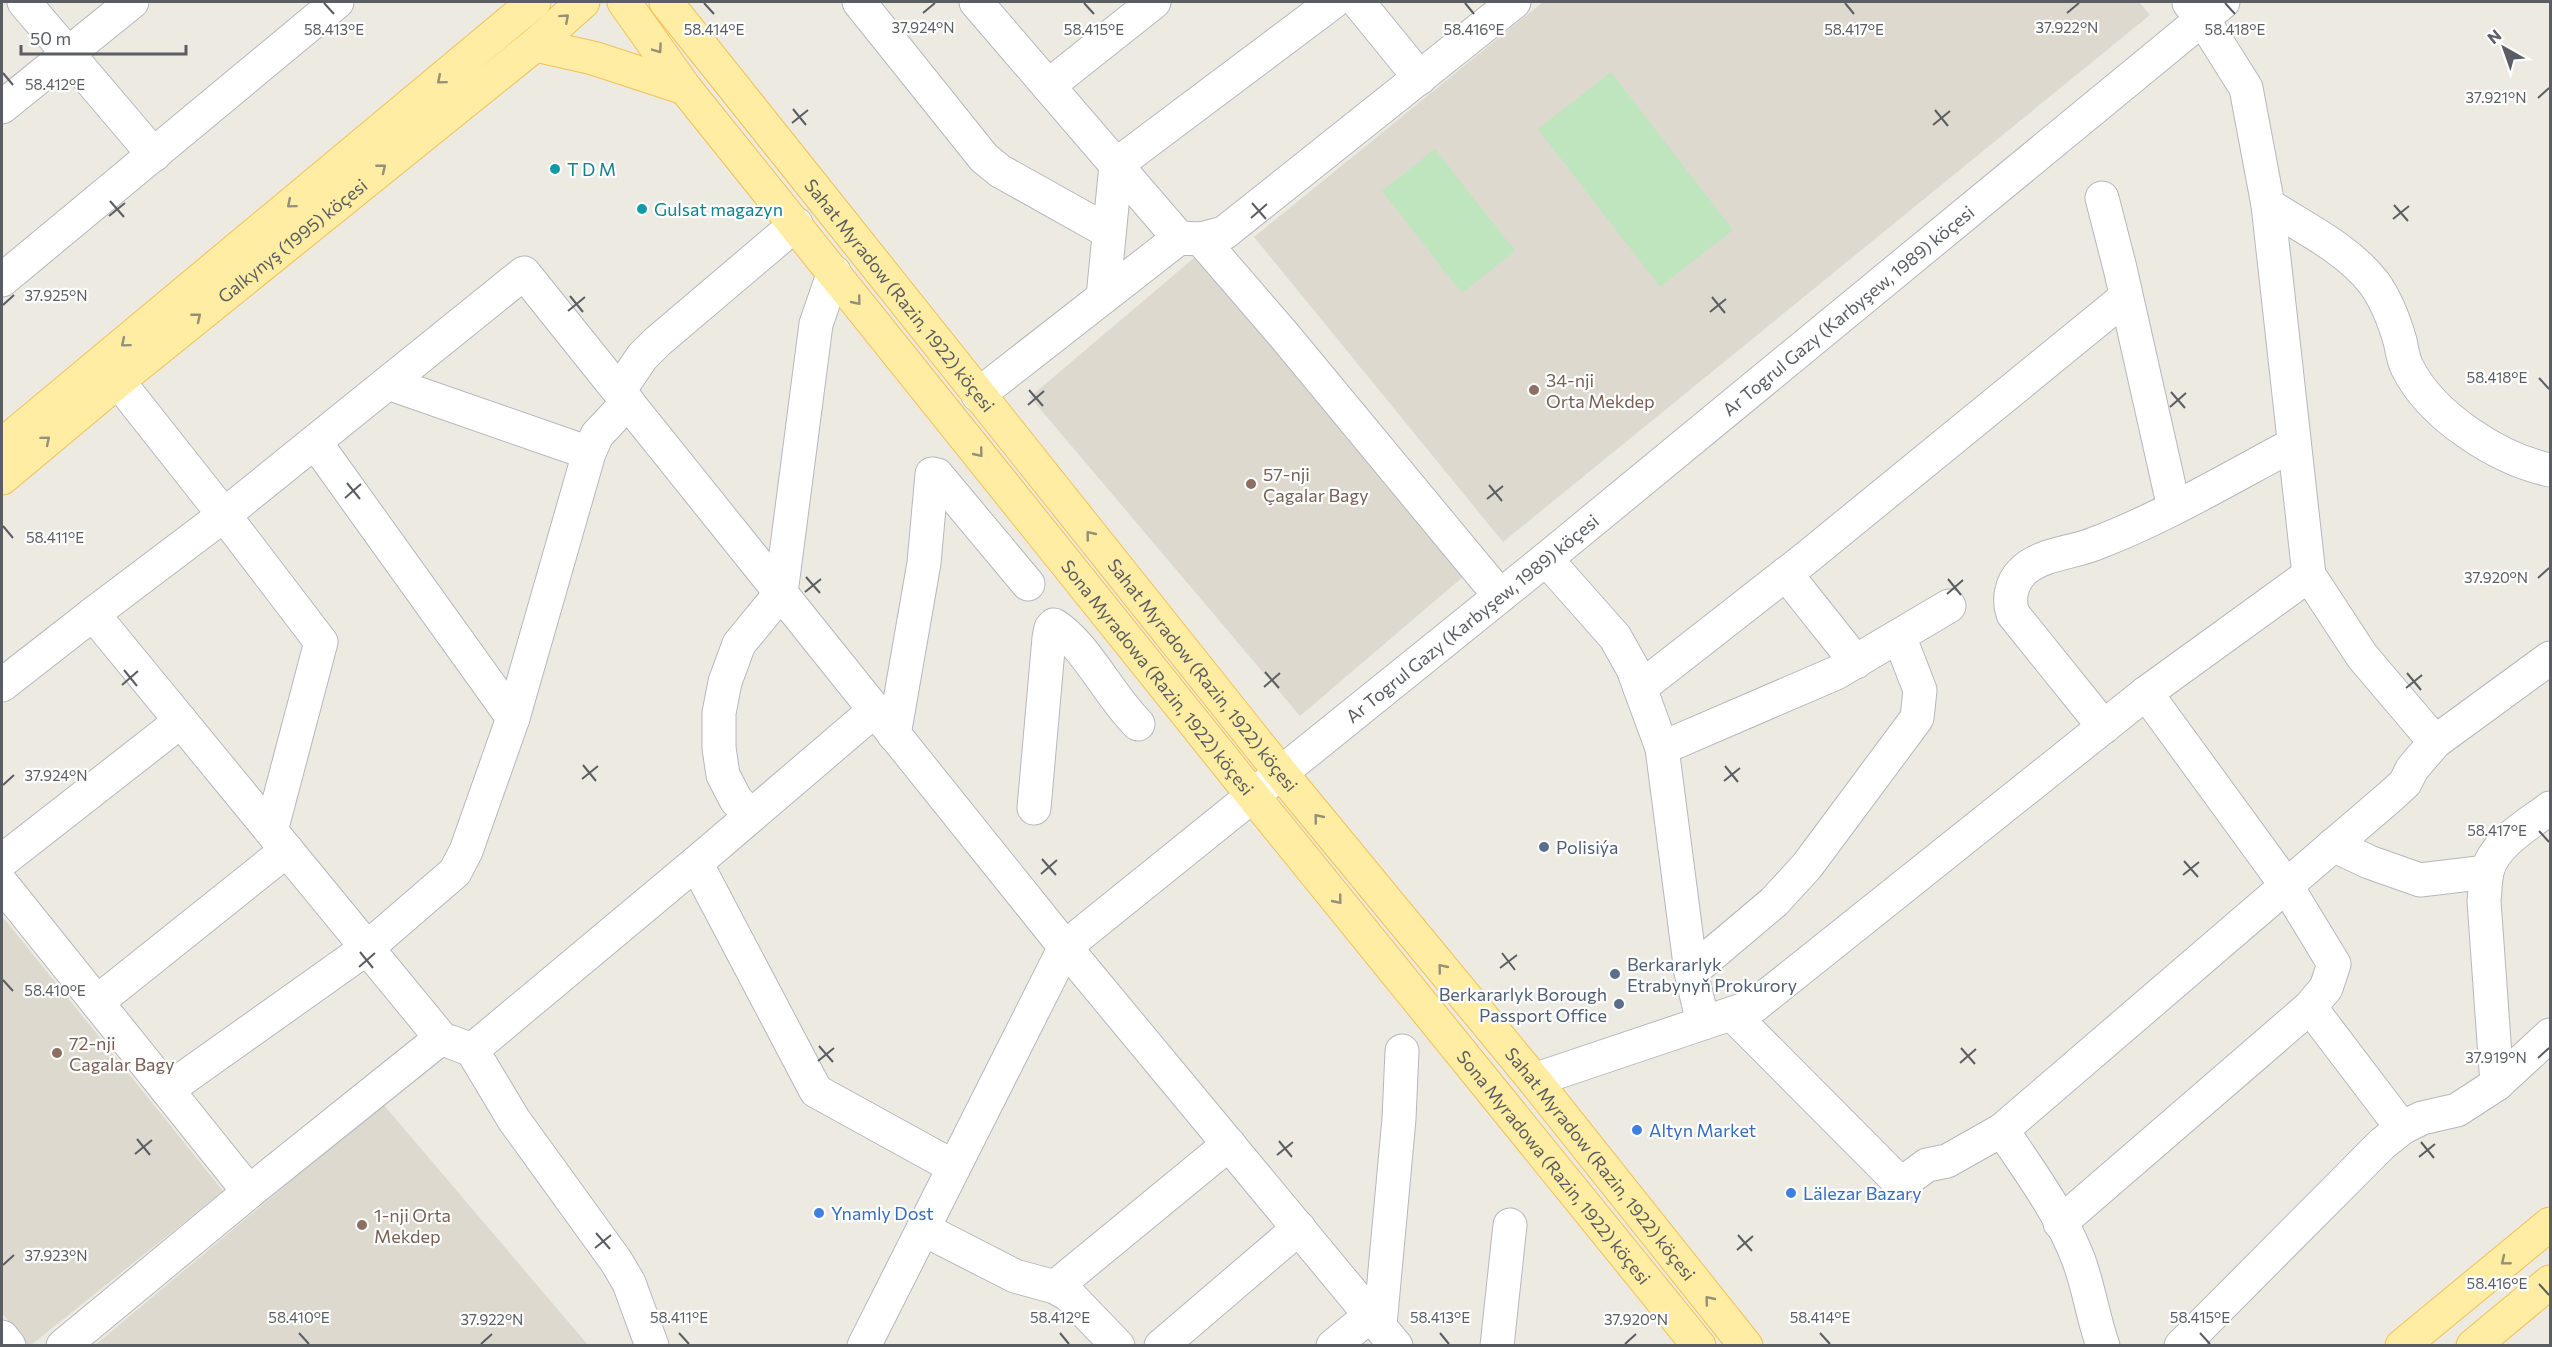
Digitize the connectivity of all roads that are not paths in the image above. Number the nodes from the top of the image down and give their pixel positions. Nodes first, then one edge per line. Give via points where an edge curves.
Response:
1 (24, 2) edge
2 (132, 2) edge
3 (337, 2) edge
4 (501, 2) edge
5 (534, 2) edge
6 (583, 2) edge
7 (624, 2) edge
8 (666, 2) edge
9 (859, 2) edge
10 (976, 2) edge
11 (1154, 2) edge
12 (1333, 2) edge
13 (1358, 2) edge
14 (1514, 2) edge
15 (2204, 7) edge
16 (535, 45) junction
17 (476, 52) junction
18 (68, 53) junction
19 (1420, 78) junction
20 (1048, 86) junction
21 (686, 88) junction
22 (2, 107) edge
23 (154, 155) junction
24 (1116, 165) junction
25 (2102, 198) dead end
26 (2268, 205) junction
27 (795, 224) junction
28 (1109, 232) junction
29 (1190, 239) junction
30 (834, 272) junction
31 (2, 280) edge
32 (1103, 297) junction
33 (2126, 297) junction
34 (118, 381) junction
35 (388, 383) junction
36 (978, 395) junction
37 (623, 396) junction
38 (315, 442) junction
39 (2294, 444) junction
40 (2, 446) edge
41 (589, 453) junction
42 (2550, 470) edge
43 (2, 478) edge
44 (2174, 508) junction
45 (224, 515) junction
46 (1546, 559) junction
47 (1786, 574) junction
48 (2309, 575) junction
49 (1028, 584) dead end
50 (781, 593) junction
51 (1500, 596) junction
52 (1949, 606) dead end
53 (93, 614) junction
54 (1899, 636) junction
55 (2550, 658) edge
56 (1856, 662) junction
57 (2, 685) edge
58 (1640, 688) junction
59 (2146, 693) junction
60 (513, 718) junction
61 (181, 721) junction
62 (885, 722) junction
63 (1138, 724) dead end
64 (2104, 727) junction
65 (2435, 742) junction
66 (1662, 748) junction
67 (1281, 773) junction
68 (1253, 796) junction
69 (1034, 808) dead end
70 (2550, 808) edge
71 (751, 815) junction
72 (279, 840) junction
73 (2333, 845) junction
74 (2, 861) edge
75 (696, 863) junction
76 (2487, 872) junction
77 (2, 884) edge
78 (2286, 885) junction
79 (1065, 947) junction
80 (367, 948) junction
81 (1691, 972) junction
82 (97, 1002) junction
83 (2310, 1007) junction
84 (1717, 1018) junction
85 (2550, 1035) edge
86 (441, 1038) junction
87 (472, 1050) junction
88 (1402, 1051) dead end
89 (1534, 1080) junction
90 (2497, 1084) junction
91 (168, 1090) junction
92 (2402, 1128) junction
93 (2002, 1130) junction
94 (1229, 1144) junction
95 (954, 1167) junction
96 (249, 1192) junction
97 (2060, 1223) junction
98 (2550, 1224) edge
99 (1510, 1225) dead end
100 (1299, 1228) junction
101 (923, 1229) junction
102 (2550, 1282) edge
103 (1054, 1287) junction
104 (1382, 1328) edge
105 (2, 1337) edge
106 (9, 1346) edge
107 (63, 1346) edge
108 (652, 1346) edge
109 (864, 1346) edge
110 (1118, 1346) edge
111 (1161, 1346) edge
112 (1334, 1346) edge
113 (1497, 1346) edge
114 (1700, 1346) edge
115 (1746, 1346) edge
116 (2103, 1346) edge
117 (2181, 1346) edge
118 (2402, 1346) edge
119 (2473, 1346) edge

1 - 18 street
2 - 18 street
3 - 23 street
4 - 17 main road
5 - 17 main road, Galkynyş (1995) köçesi
16 -> 6 main road, Galkynyş (1995) köçesi
7 -> 21 main road, Sona Myradowa (Razin, 1922) köçesi
8 - 36 main road, Sahat Myradow (Razin, 1922) köçesi
9 - 28 street via 984,158 1000,171
10 - 20 street
11 - 20 street
12 - 24 street
13 - 19 street
14 - 19 street
15 - 26 street via 2246,88
15 - 46 street, Ar Togrul Gazy (Karbyşew, 1989) köçesi
16 - 21 main road via 593,58
34 -> 16 main road, Galkynyş (1995) köçesi
17 -> 40 main road, Galkynyş (1995) köçesi
18 - 22 street
18 - 23 street
19 - 29 street via 1224,233
20 - 24 street
21 - 27 main road, Sona Myradowa (Razin, 1922) köçesi
23 - 31 street
24 - 28 street
24 - 29 street
25 - 33 street
26 - 39 street
26 - 42 street via 2358,265 2374,284 2388,306 2406,365 2436,408 2483,442 2530,466
27 - 30 main road, Sona Myradowa (Razin, 1922) köçesi
27 - 37 street via 642,357
28 - 32 street
29 - 32 street
29 - 51 street via 1284,334
30 - 50 street via 816,324
30 -> 68 main road, Sona Myradowa (Razin, 1922) köçesi
32 - 36 street
33 - 44 street
33 - 47 street
43 -> 34 main road, Galkynyş (1995) köçesi
34 - 45 street
35 - 37 street via 524,273
35 - 38 street
35 - 41 street
67 -> 36 main road, Sahat Myradow (Razin, 1922) köçesi
37 - 41 street
37 - 50 street
38 - 45 street
38 - 60 street
39 - 44 street
39 - 48 street
41 - 60 street
44 - 64 street via 2094,544 2035,563 2012,586 2013,614
45 - 53 street
45 - 72 street via 321,642
46 - 51 street, Ar Togrul Gazy (Karbyşew, 1989) köçesi
46 - 58 street via 1615,638 1634,669
47 - 56 street
47 - 58 street
48 - 59 street
48 - 65 street via 2362,656
49 - 62 street via 937,475 932,474 924,562
50 - 62 street
50 - 71 street via 739,644 719,713 723,775 736,800
51 - 67 street, Ar Togrul Gazy (Karbyşew, 1989) köçesi
52 - 54 street
53 - 57 street
53 - 61 street
54 - 56 street
54 - 81 street via 1920,690 1917,718 1807,866 1774,902
55 - 65 street
56 - 66 street
58 - 66 street
59 - 64 street
59 - 78 street
60 - 80 street via 455,872
61 - 72 street
61 - 74 street
62 - 71 street
62 - 79 street
63 - 69 street via 1071,639 1054,625 1049,638
64 - 84 street via 1778,989 1754,1006
65 - 73 street via 2405,783
66 - 81 street
67 - 68 street, Ar Togrul Gazy (Karbyşew, 1989) köçesi
89 -> 67 main road, Sahat Myradow (Razin, 1922) köçesi
68 - 79 street, Ar Togrul Gazy (Karbyşew, 1989) köçesi
68 -> 114 main road, Sona Myradowa (Razin, 1922) köçesi
70 - 76 street via 2505,843 2494,855
71 - 75 street
72 - 80 street
72 - 82 street
73 - 76 street via 2420,880
73 - 78 street
75 - 87 street
75 - 95 street via 816,1091
76 - 90 street via 2484,901
77 - 82 street
78 - 83 street via 2334,964 2326,988
78 - 93 street
79 - 94 street
79 - 95 street, Ar Togrul Gazy (Karbyşew, 1989) köçesi
80 - 86 street
80 - 91 street
81 - 84 street
82 - 91 street
83 - 92 street
83 - 97 street
84 - 89 street
84 - 93 street via 1900,1184 1927,1166 1947,1161
85 - 90 street
86 - 87 street
86 - 96 street
87 - 108 street via 514,1120 616,1261 629,1283
88 - 104 street
115 -> 89 main road, Sahat Myradow (Razin, 1922) köçesi
90 - 92 street via 2457,1110 2422,1118
91 - 96 street
92 - 117 street
93 - 97 street
94 - 100 street
94 - 103 street
95 - 101 street, Ar Togrul Gazy (Karbyşew, 1989) köçesi
96 - 107 street
97 - 116 street via 2079,1262
98 -> 118 main road
99 - 113 street
100 - 104 street
100 - 111 street
101 - 103 street via 1015,1276
101 - 109 street, Ar Togrul Gazy (Karbyşew, 1989) köçesi
102 - 119 main road
103 - 110 street via 1069,1295
104 - 112 street
105 - 106 street

